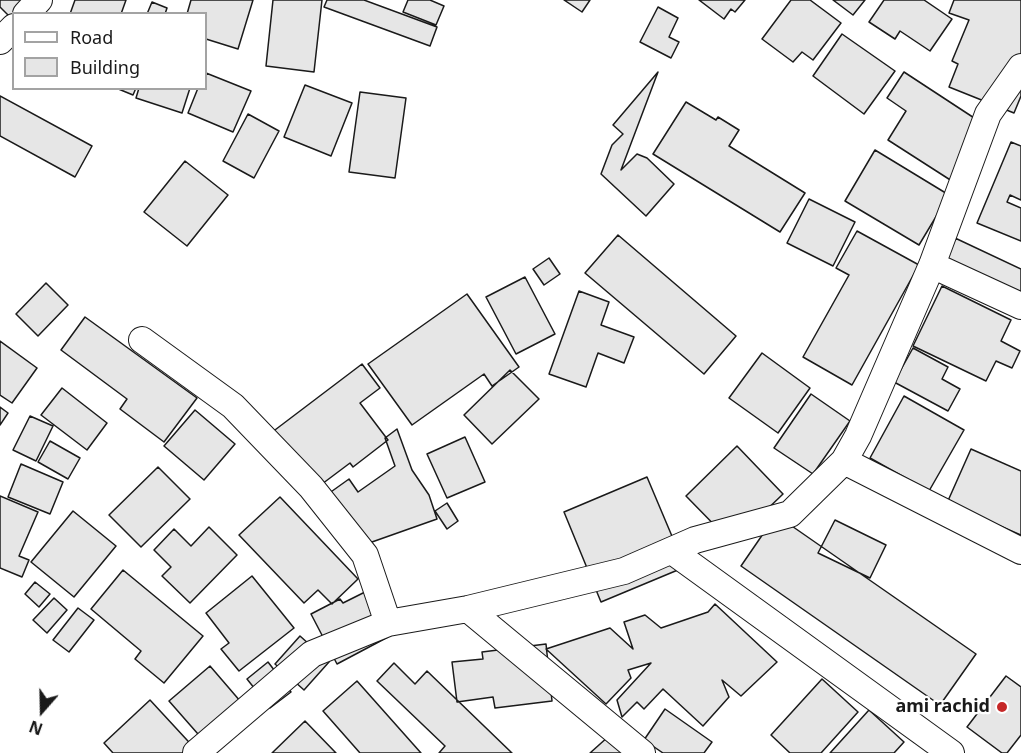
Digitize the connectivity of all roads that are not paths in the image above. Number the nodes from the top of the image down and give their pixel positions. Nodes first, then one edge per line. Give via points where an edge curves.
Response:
1 (39, 0) edge
2 (28, 12) edge
3 (12, 29) edge
4 (0, 41) edge
5 (1021, 67) edge
6 (932, 265) junction
7 (1021, 306) edge
8 (142, 340) dead end
9 (844, 461) junction
10 (672, 551) junction
11 (1021, 551) edge
12 (468, 609) junction
13 (388, 623) junction
14 (196, 753) edge
15 (642, 753) edge
16 (951, 753) edge

1 - 2 street
3 - 4 street
5 - 6 street via 988,114
6 - 7 street
6 - 9 street
8 - 13 street via 233,406 311,487 365,555
9 - 10 street via 790,514 695,540
9 - 11 street
10 - 12 street via 624,571
10 - 16 street
12 - 13 street
12 - 15 street
13 - 14 street via 312,654

